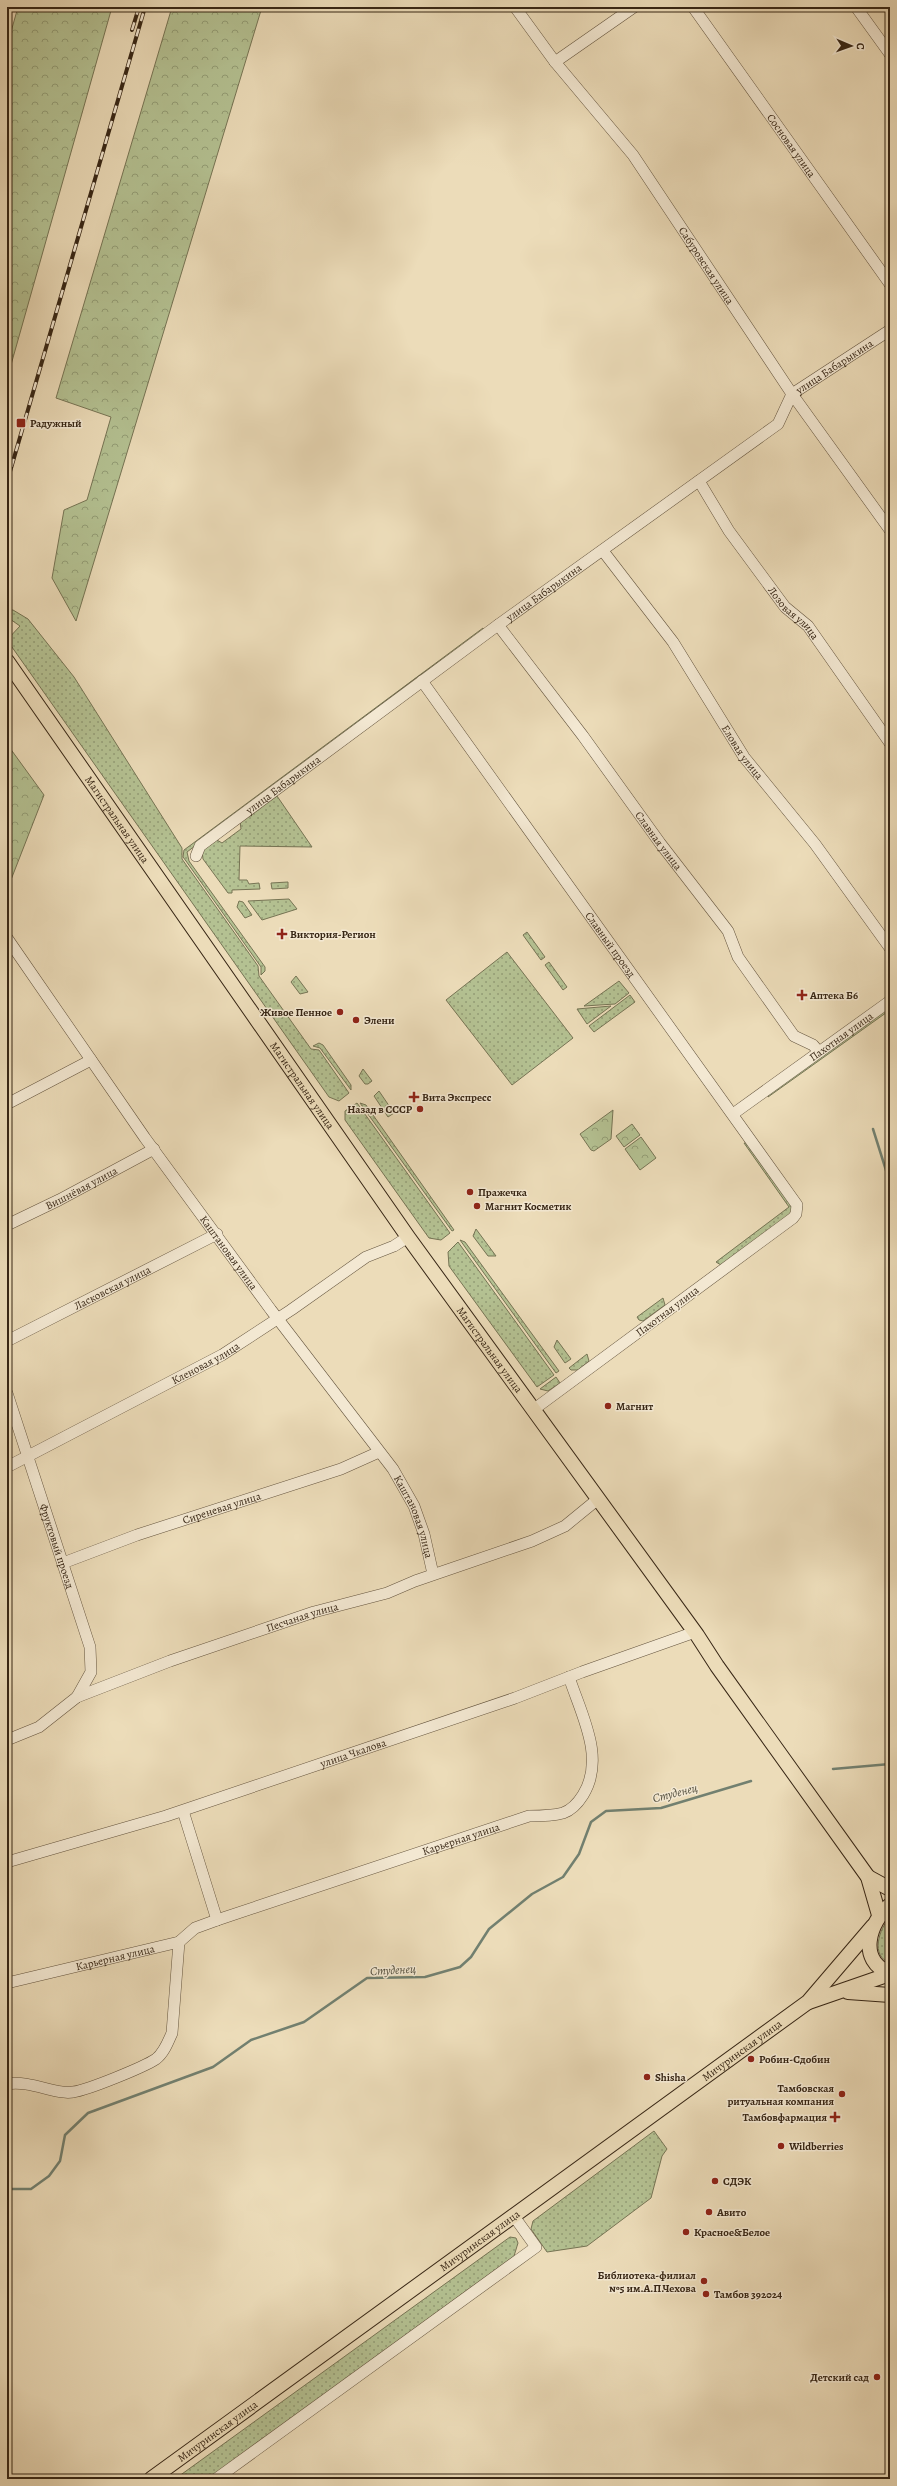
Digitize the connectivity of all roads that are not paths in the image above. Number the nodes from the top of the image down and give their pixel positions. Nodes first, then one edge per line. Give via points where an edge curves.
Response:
1 (515, 7) edge
2 (634, 7) edge
3 (694, 7) edge
4 (856, 7) edge
5 (890, 54) edge
6 (555, 62) junction
7 (890, 284) edge
8 (890, 330) edge
9 (792, 394) junction
10 (699, 481) junction
11 (890, 530) edge
12 (603, 551) junction
13 (498, 625) junction
14 (10, 665) edge
15 (422, 681) junction
16 (890, 743) edge
17 (196, 856) dead end
18 (7, 938) edge
19 (890, 948) edge
20 (10, 953) edge
21 (890, 1001) edge
22 (819, 1052) junction
23 (91, 1060) junction
24 (7, 1104) edge
25 (733, 1114) junction
26 (154, 1149) junction
27 (797, 1209) joint
28 (7, 1225) edge
29 (217, 1234) junction
30 (408, 1237) junction
31 (278, 1319) junction
32 (7, 1341) edge
33 (7, 1393) edge
34 (533, 1410) junction
35 (379, 1452) junction
36 (29, 1457) junction
37 (7, 1467) edge
38 (598, 1499) junction
39 (63, 1563) junction
40 (433, 1574) junction
41 (695, 1632) junction
42 (569, 1677) junction
43 (77, 1697) junction
44 (7, 1740) edge
45 (183, 1811) junction
46 (7, 1862) edge
47 (868, 1877) junction
48 (890, 1889) edge
49 (890, 1905) edge
50 (217, 1920) junction
51 (876, 1921) junction
52 (179, 1942) junction
53 (890, 1974) edge
54 (7, 1983) edge
55 (840, 1991) junction
56 (890, 1995) edge
57 (808, 2002) junction
58 (7, 2084) edge
59 (513, 2215) junction
60 (151, 2479) edge
61 (216, 2479) edge

1 - 6 street, Сабуровская улица
2 - 6 street
3 - 7 street, Сосновая улица
4 - 5 street
6 - 9 street, Сабуровская улица via 633,155
8 - 9 street, улица Бабарыкина
9 - 10 street, улица Бабарыкина via 778,424
9 - 11 street, Сабуровская улица
10 - 12 street, улица Бабарыкина
10 - 16 street, Лозовая улица via 729,531 785,606 808,626
12 - 13 street, улица Бабарыкина
12 - 19 street, Еловая улица via 673,642 744,757 815,844
13 - 15 street, улица Бабарыкина
13 - 22 street, Славная улица via 728,931 738,957 778,1015 794,1036 813,1045
14 - 30 main road, Магистральная улица
15 - 17 street, улица Бабарыкина via 200,846
15 - 25 street, Славный проезд
18 - 20 street, Каштановая улица
20 - 23 street, Каштановая улица
21 - 22 street, Пахотная улица
22 - 25 street, Пахотная улица
23 - 24 street
23 - 26 street, Каштановая улица
25 - 27 street, Славный проезд via 795,1201
26 - 28 street, Вишнёвая улица
26 - 29 street, Каштановая улица
27 - 34 street, Пахотная улица via 792,1218
29 - 31 street, Каштановая улица
29 - 32 street, Ласковская улица
30 - 31 street, Кленовая улица via 394,1246 366,1257
30 - 34 main road, Магистральная улица
31 - 35 street, Каштановая улица
31 - 36 street, Кленовая улица via 222,1355
33 - 36 street, Фруктовый проезд
34 - 38 main road, Магистральная улица
35 - 39 street, Сиреневая улица via 341,1469 144,1533
35 - 40 street, Каштановая улица via 393,1469 414,1506 424,1534
36 - 37 street, Кленовая улица
36 - 39 street, Фруктовый проезд
38 - 40 street, Песчаная улица via 566,1526 532,1541
38 - 41 main road, Магистральная улица
39 - 43 street, Фруктовый проезд via 92,1653 90,1674
40 - 43 street, Песчаная улица via 387,1594 314,1612 237,1636
41 - 42 street, улица Чкалова
41 - 47 main road, Магистральная улица
42 - 45 street, улица Чкалова via 515,1698
42 - 50 street, Карьерная улица via 590,1738 592,1752 590,1781 573,1808 554,1815 529,1816
43 - 44 street, Песчаная улица via 39,1727
45 - 46 street, улица Чкалова
45 - 50 street
47 - 48 main road
47 - 51 main road
49 - 51 main road, Мичуринская улица
50 - 52 street, Карьерная улица via 195,1928
51 - 53 main road via 870,1936 871,1955 878,1966
51 - 57 main road, Мичуринская улица
52 - 54 street, Карьерная улица
52 - 58 street via 172,2033 166,2047 156,2058 124,2074 73,2092 29,2083
53 - 55 main road, Мичуринская улица
55 - 56 main road
55 - 57 main road, Мичуринская улица
57 - 59 main road, Мичуринская улица
59 - 60 main road, Мичуринская улица
59 - 61 street via 536,2247

